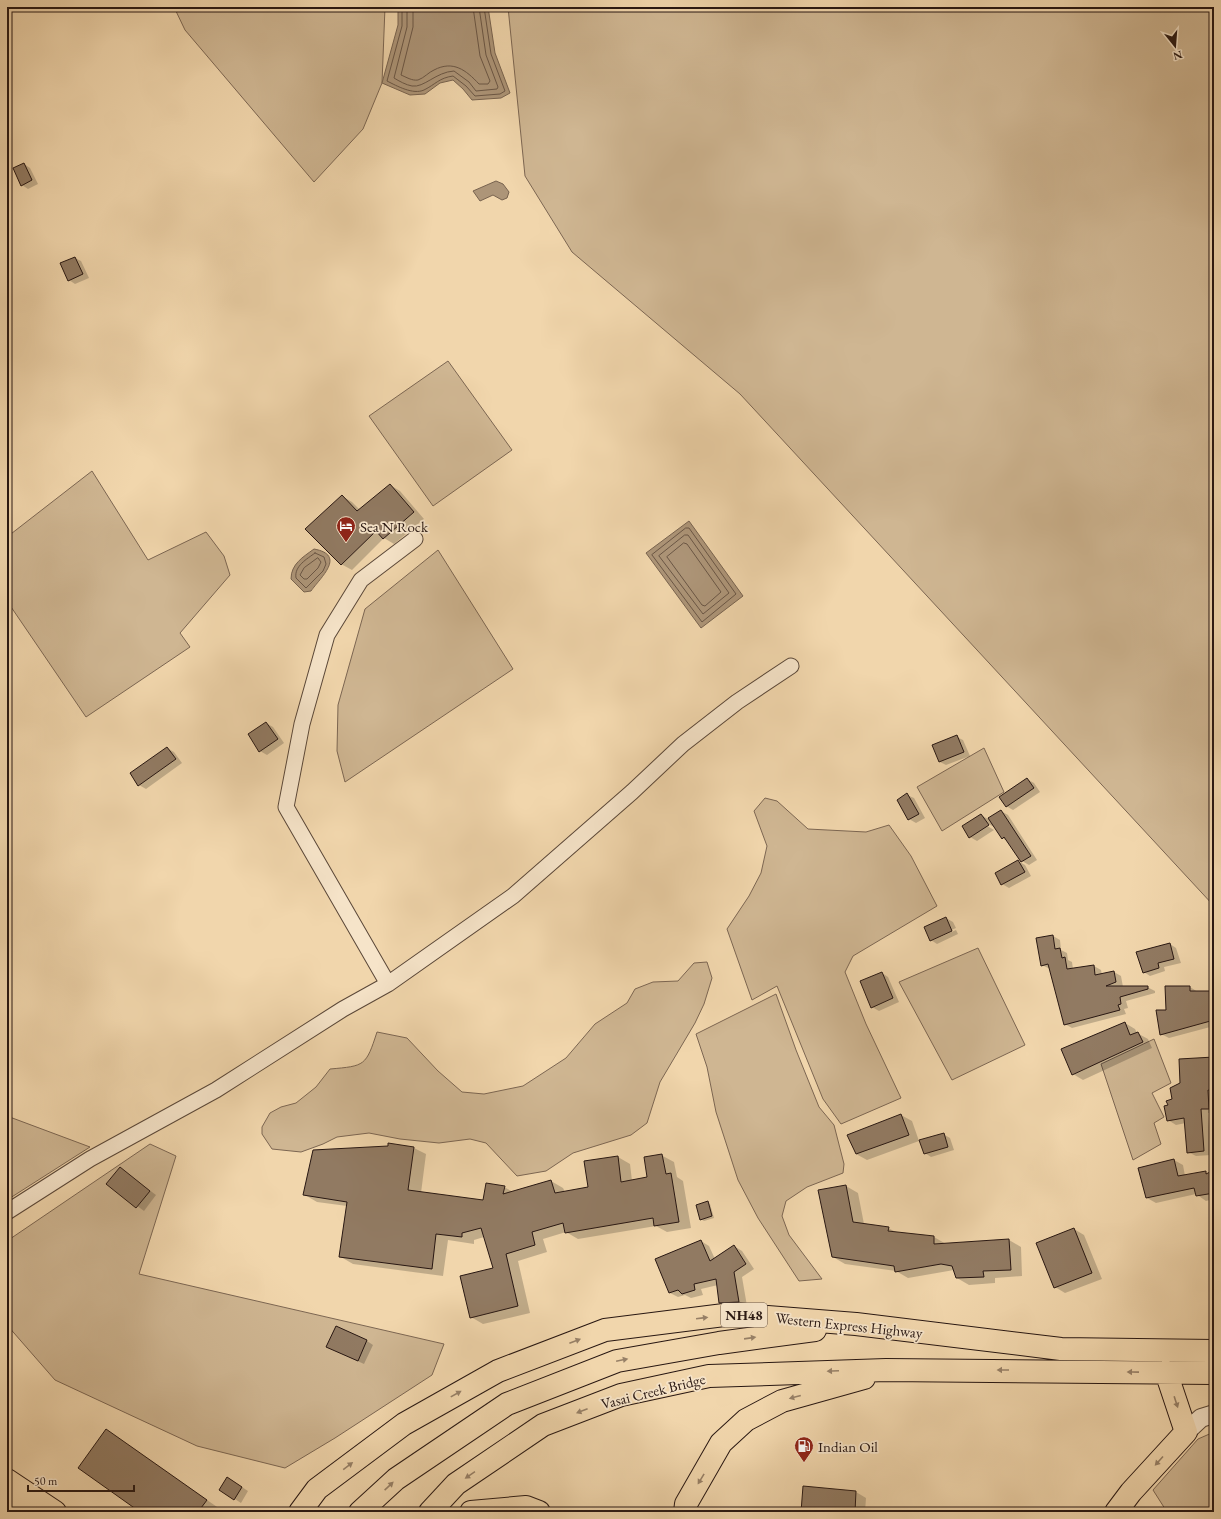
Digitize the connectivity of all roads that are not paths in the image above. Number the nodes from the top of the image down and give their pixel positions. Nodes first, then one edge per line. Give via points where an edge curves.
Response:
1 (415, 539) dead end
2 (792, 666) dead end
3 (388, 984) junction
4 (7, 1212) edge
5 (856, 1324) junction
6 (1214, 1351) edge
7 (886, 1370) junction
8 (1166, 1372) junction
9 (1214, 1373) edge
10 (1214, 1414) edge
11 (1186, 1432) junction
12 (7, 1480) edge
13 (7, 1498) edge
14 (27, 1512) edge
15 (55, 1512) edge
16 (300, 1512) edge
17 (360, 1512) edge
18 (430, 1512) edge
19 (471, 1512) edge
20 (539, 1512) edge
21 (685, 1512) edge
22 (1116, 1512) edge

1 - 3 street via 361,580 327,635 302,724 286,807
2 - 3 street via 737,702 683,744 513,896
3 - 4 street via 343,1009 216,1090 90,1159
5 - 6 main road, Western Express Highway / NH48 via 1061,1349
16 -> 5 main road, Western Express Highway / NH48 via 317,1490 404,1424 498,1371 605,1330 732,1314
17 -> 5 main road via 396,1479 508,1404 617,1361 719,1343
8 -> 7 main road
7 -> 18 main road, Vasai Creek Bridge via 709,1376 621,1395 543,1426 456,1484
7 -> 21 main road via 850,1383 782,1401 746,1420 721,1443 686,1504
8 - 9 main road
8 -> 11 main road
10 - 11 street via 1201,1418
11 -> 22 main road
12 - 15 main road
13 - 14 main road
19 - 20 main road via 526,1507

